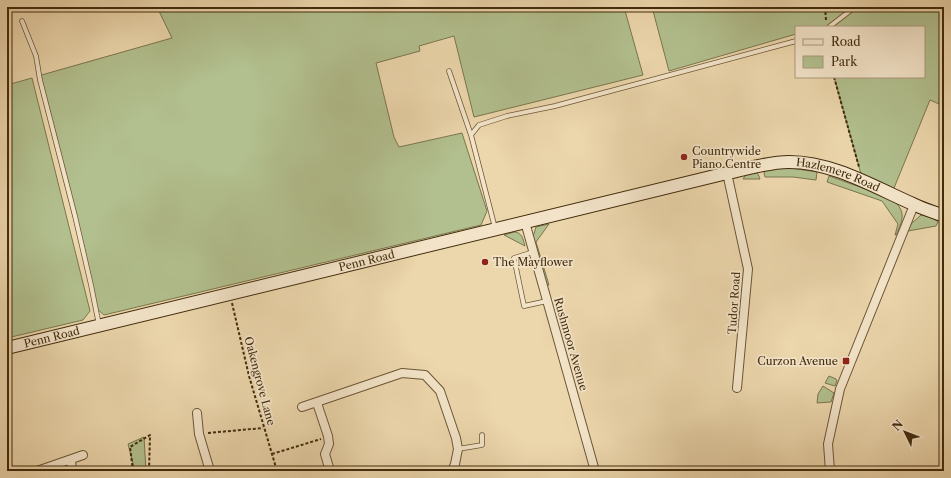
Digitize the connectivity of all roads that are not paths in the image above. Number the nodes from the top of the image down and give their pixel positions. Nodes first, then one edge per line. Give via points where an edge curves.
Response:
1 (855, 7) edge
2 (22, 21) dead end
3 (830, 26) edge
4 (795, 41) edge
5 (449, 71) dead end
6 (471, 135) junction
7 (726, 173) junction
8 (914, 205) junction
9 (944, 216) edge
10 (525, 222) junction
11 (496, 230) junction
12 (533, 252) junction
13 (547, 301) junction
14 (99, 326) junction
15 (7, 348) edge
16 (737, 388) dead end
17 (317, 402) junction
18 (302, 407) dead end
19 (197, 413) dead end
20 (482, 435) dead end
21 (458, 449) junction
22 (83, 455) dead end
23 (71, 460) junction
24 (37, 471) edge
25 (72, 471) edge
26 (210, 471) edge
27 (330, 471) edge
28 (452, 471) edge
29 (595, 471) edge
30 (830, 471) edge

1 - 3 lane
2 - 14 lane via 36,56
4 - 6 lane via 555,106 507,116 479,125
5 - 6 lane
6 - 11 lane
7 - 8 main road, Hazlemere Road via 791,162 828,168 864,181
7 - 10 main road, Penn Road
7 - 16 street, Tudor Road via 748,269
8 - 9 main road, Hazlemere Road
8 - 30 street via 840,389 828,444
10 - 11 main road, Penn Road
10 - 12 street, Rushmoor Avenue
11 - 14 main road, Penn Road
12 - 13 street, Rushmoor Avenue
12 - 13 lane via 514,258 524,306
13 - 29 street, Rushmoor Avenue
14 - 15 main road, Penn Road
17 - 18 street
17 - 21 street via 402,373 425,375 440,391
17 - 27 street via 328,436 329,444 325,454
19 - 26 street via 199,434
20 - 21 lane via 482,445
21 - 28 street
22 - 23 street
23 - 24 street
23 - 25 street

